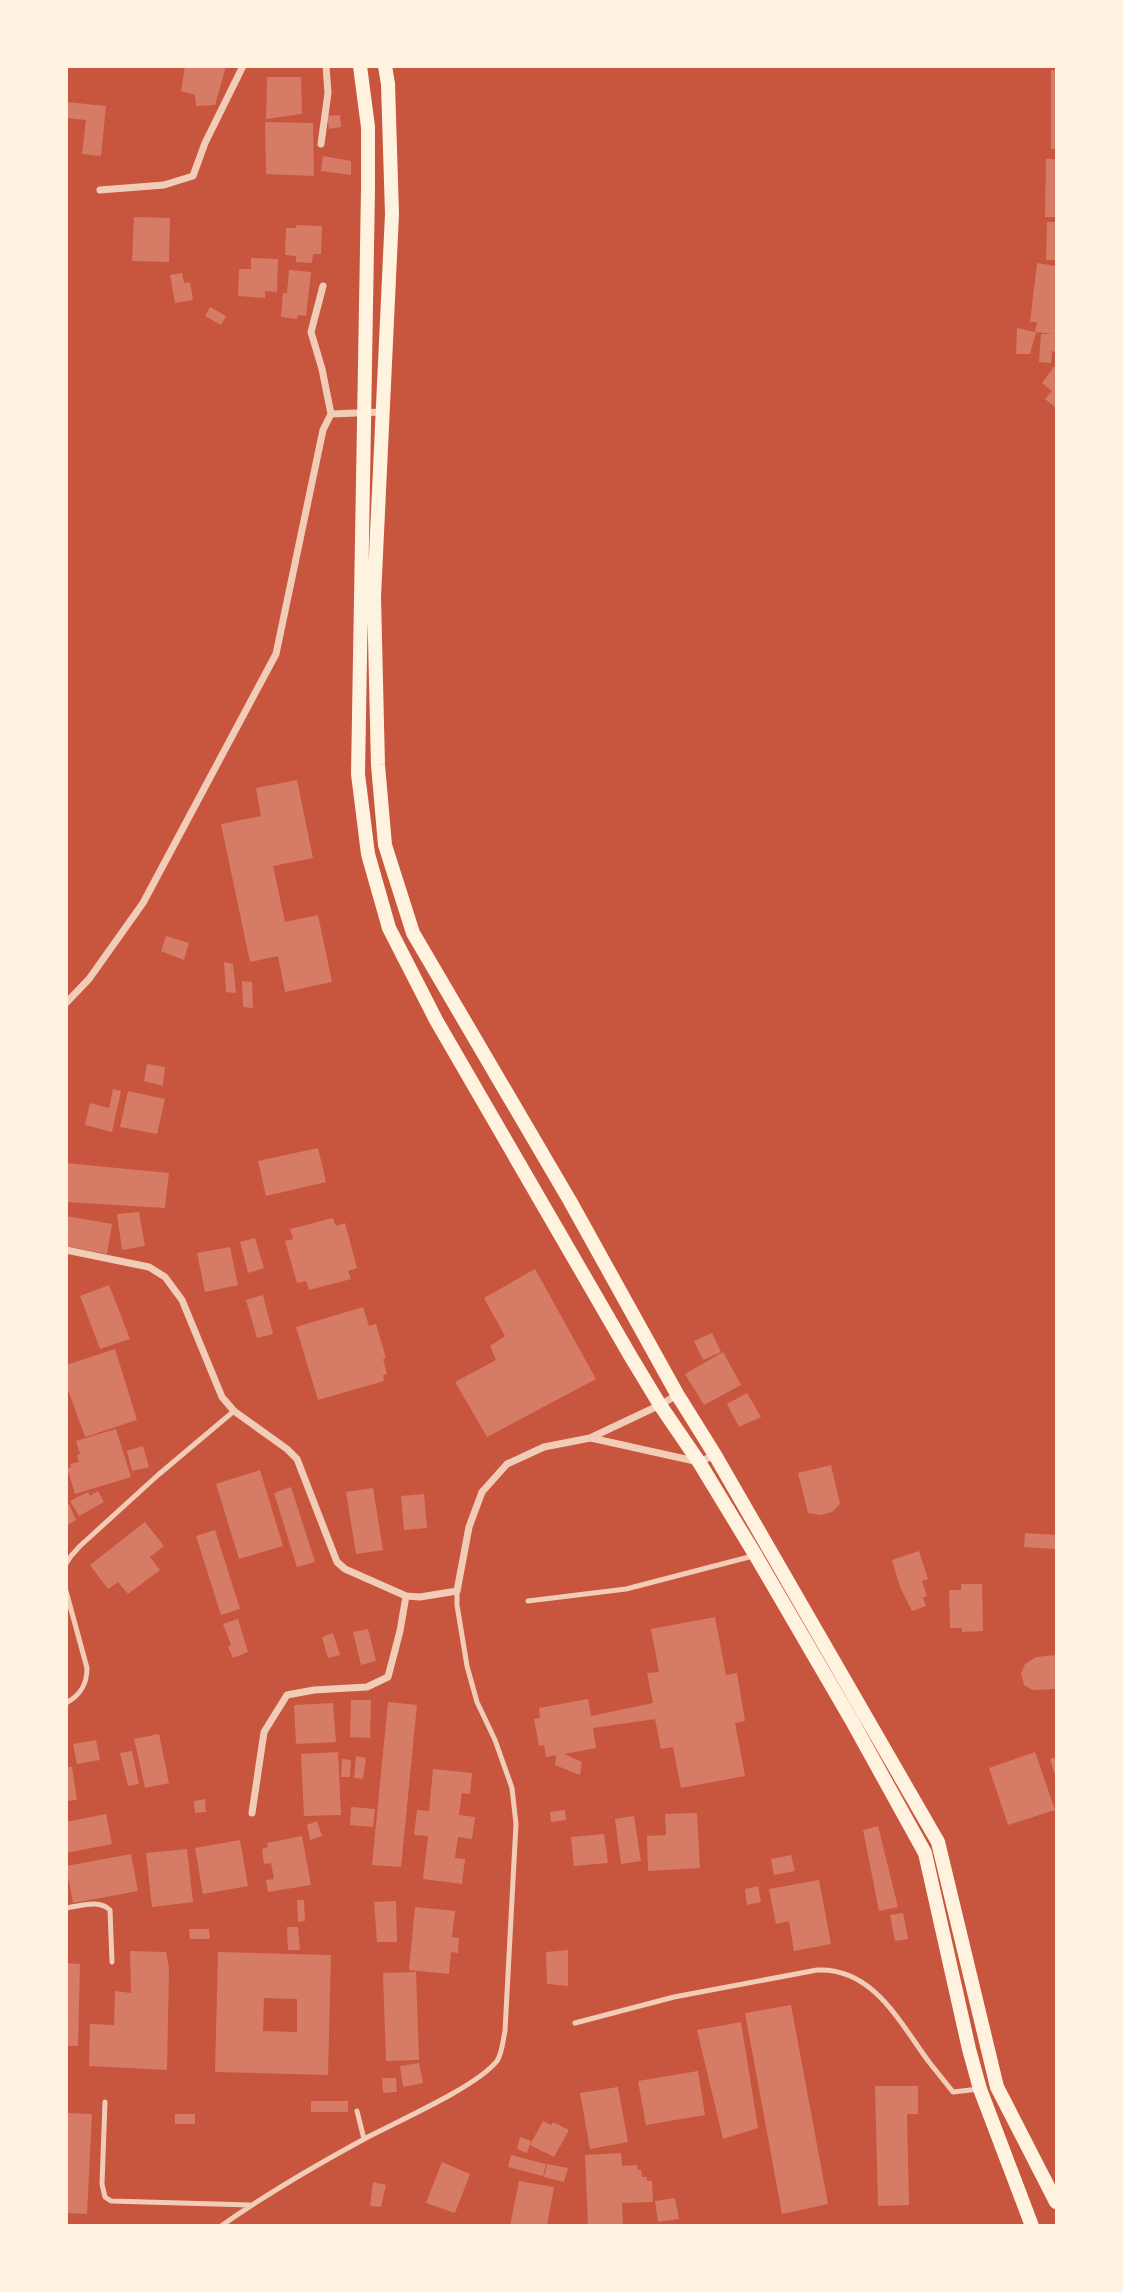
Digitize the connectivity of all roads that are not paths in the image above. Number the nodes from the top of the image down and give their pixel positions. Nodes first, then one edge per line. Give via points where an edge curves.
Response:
1 (243, 66) edge
2 (326, 66) edge
3 (360, 66) edge
4 (385, 66) edge
5 (321, 144) dead end
6 (100, 190) dead end
7 (323, 286) dead end
8 (383, 412) junction
9 (363, 413) junction
10 (331, 414) junction
11 (66, 1003) edge
12 (66, 1250) edge
13 (677, 1394) junction
14 (660, 1405) junction
15 (234, 1411) junction
16 (590, 1438) junction
17 (715, 1455) junction
18 (699, 1462) junction
19 (756, 1556) junction
20 (66, 1564) edge
21 (66, 1591) edge
22 (457, 1591) junction
23 (406, 1596) junction
24 (528, 1601) dead end
25 (66, 1703) edge
26 (252, 1813) dead end
27 (66, 1908) edge
28 (112, 1962) dead end
29 (575, 2023) dead end
30 (980, 2089) junction
31 (105, 2102) dead end
32 (357, 2110) dead end
33 (363, 2139) junction
34 (1056, 2202) edge
35 (251, 2205) junction
36 (221, 2225) edge
37 (1032, 2225) edge

1 - 6 street via 193,176 164,186
2 - 5 street via 328,93
3 - 9 main road via 368,127
4 - 8 main road via 392,214
7 - 10 street via 311,332
8 - 9 street
8 - 13 main road via 374,597 385,845 413,933
9 - 10 street
9 - 14 main road via 358,774 368,854 389,928 436,1020
10 - 11 street via 323,430 276,654 143,903 89,979
12 - 15 street via 149,1267 165,1278 182,1300 222,1397
13 - 14 street
13 - 17 main road
14 - 16 street
14 - 18 main road
15 - 20 lane via 80,1546
15 - 23 street via 297,1459 337,1562 355,1575
16 - 18 street
16 - 22 street via 544,1447 507,1464 482,1492 469,1527
17 - 18 street
17 - 34 main road via 938,1842 997,2087
18 - 19 main road
19 - 24 lane via 626,1589
19 - 30 main road via 925,1853
21 - 25 lane via 87,1668 82,1690
22 - 23 street
22 - 33 lane via 467,1666 512,1788 516,1824 505,2031 499,2060 480,2076
23 - 26 street via 388,1677 366,1687 287,1695 264,1732
27 - 28 lane via 97,1903 110,1910
29 - 30 lane via 686,1995 835,1970 874,1991 953,2092
30 - 37 main road
31 - 35 lane via 102,2184 111,2202
32 - 33 lane
33 - 35 lane
35 - 36 lane

